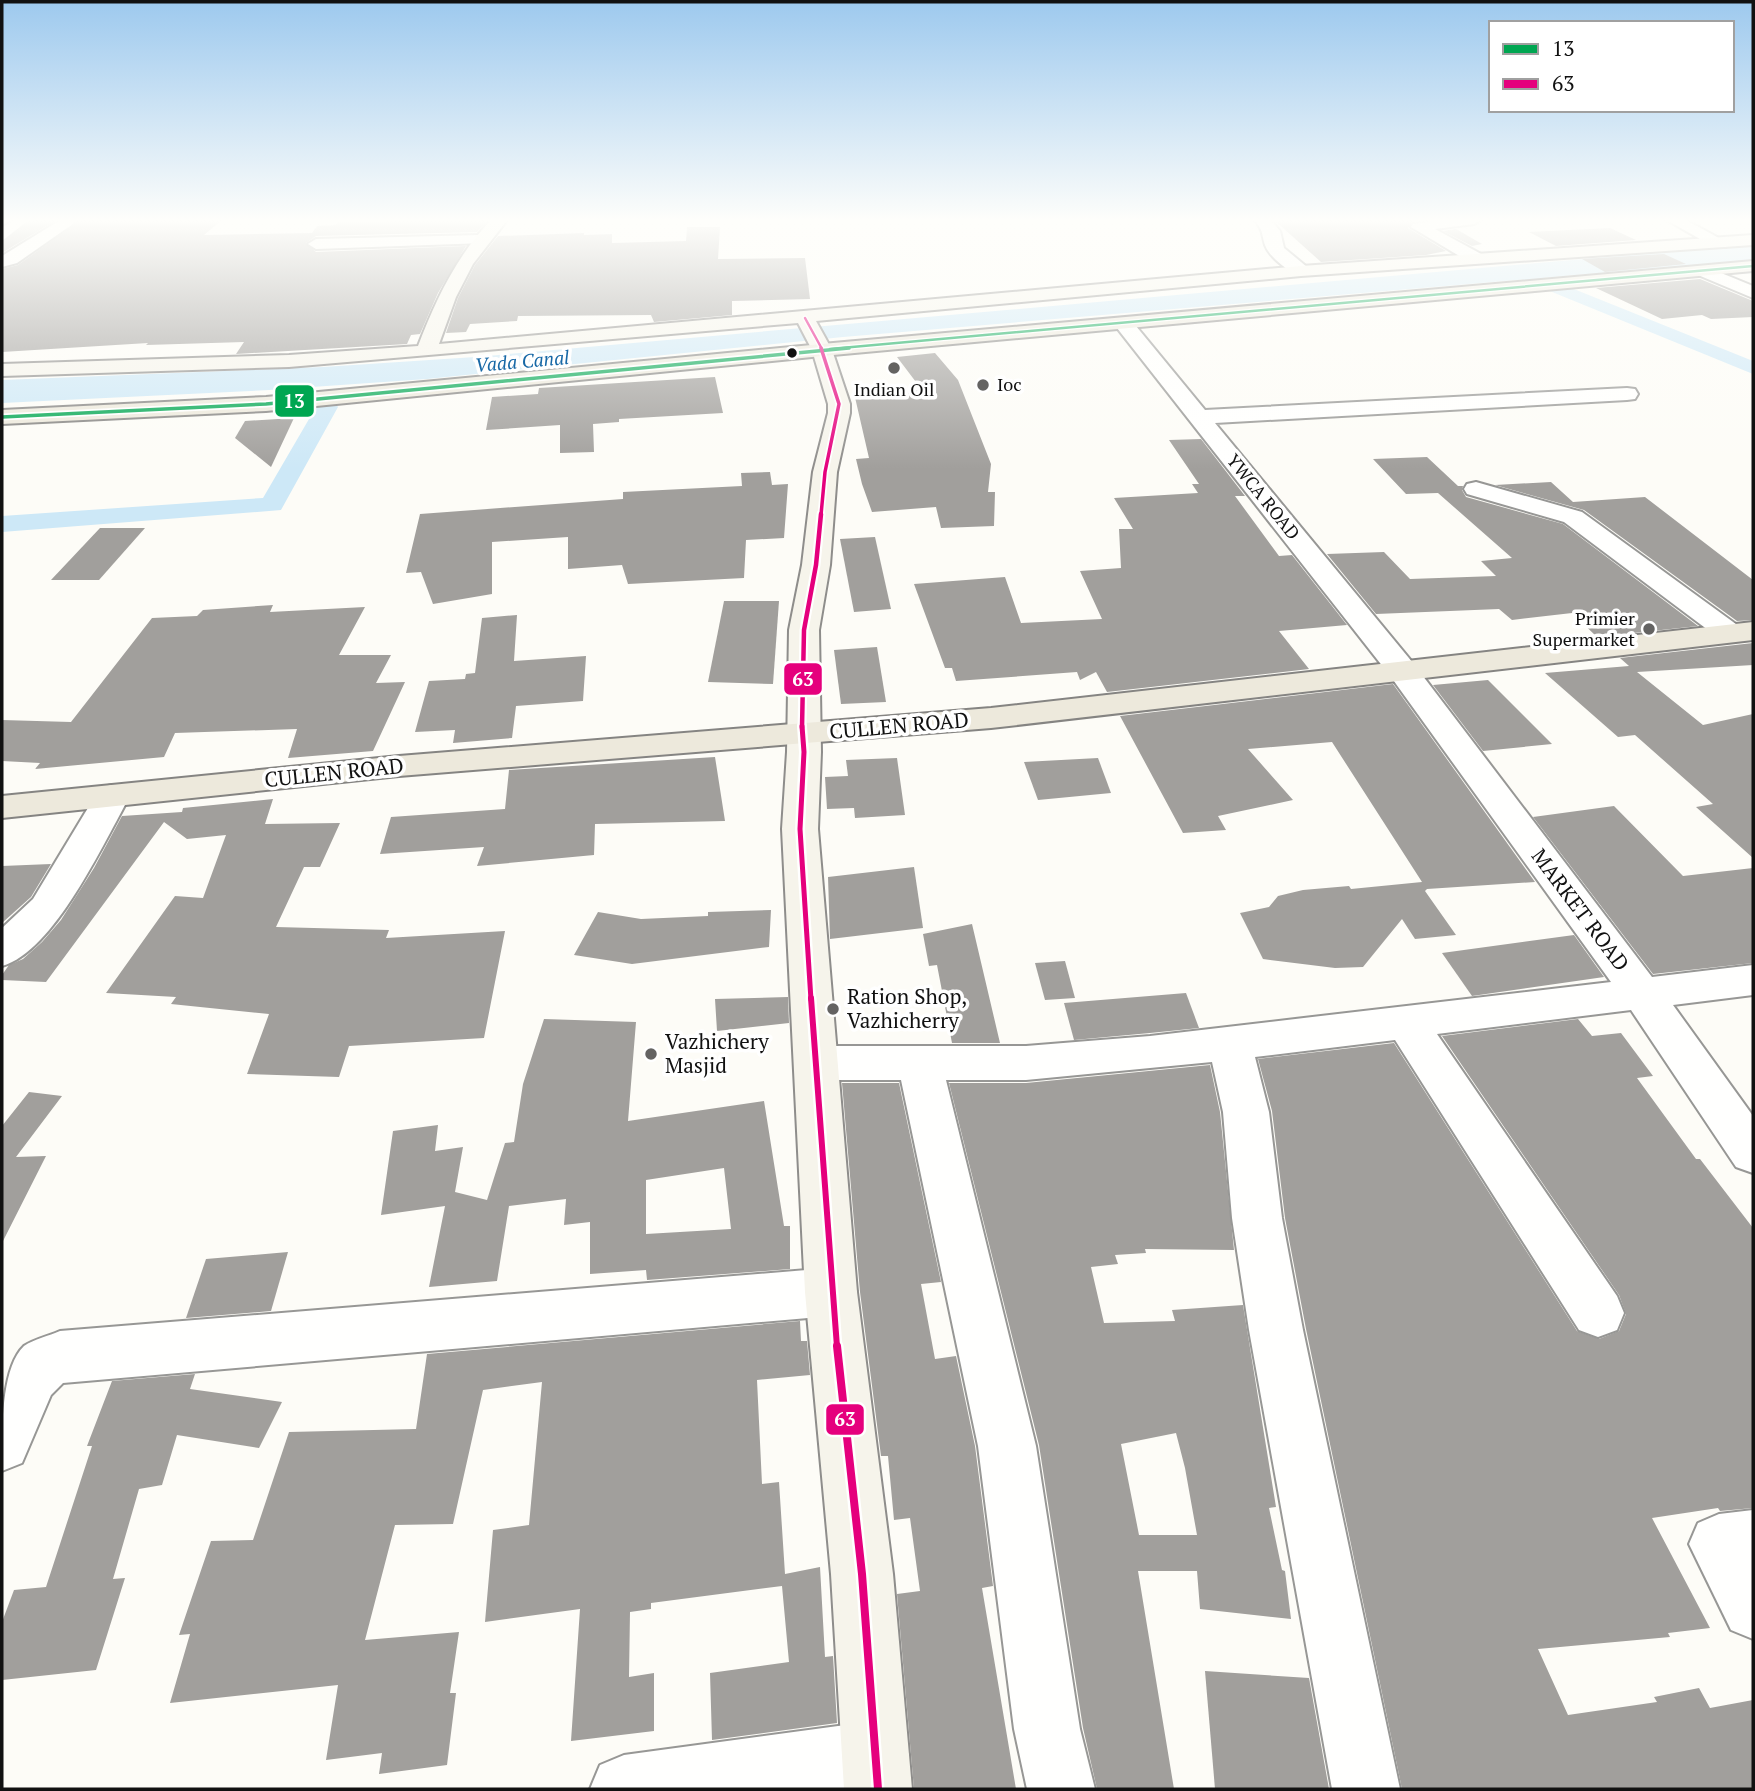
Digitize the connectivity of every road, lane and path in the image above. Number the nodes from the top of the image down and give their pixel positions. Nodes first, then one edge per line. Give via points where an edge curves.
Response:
1 (443, 303) edge
2 (1052, 303) edge
3 (1357, 303) edge
4 (1124, 324) junction
5 (813, 333) junction
6 (426, 351) junction
7 (2, 370) edge
8 (1627, 394) dead end
9 (2, 417) edge
10 (1199, 417) junction
11 (1476, 489) dead end
12 (1742, 632) edge
13 (1402, 670) junction
14 (802, 734) junction
15 (112, 796) junction
16 (2, 807) edge
17 (2, 952) edge
18 (1753, 980) edge
19 (1641, 992) junction
20 (1406, 1022) junction
21 (1229, 1042) junction
22 (816, 1063) junction
23 (920, 1064) junction
24 (1753, 1153) edge
25 (831, 1292) junction
26 (1598, 1313) dead end
27 (2, 1443) edge
28 (1753, 1540) edge
29 (1753, 1608) edge
30 (877, 1772) edge
31 (624, 1789) edge
32 (1061, 1789) edge
33 (1366, 1789) edge

1 - 6 main road
2 - 5 main road
3 - 4 main road
4 - 5 main road
4 - 10 street, YWCA ROAD
5 - 6 main road
5 - 9 main road via 266,404
5 - 14 main road via 839,413 825,472 804,629
6 - 7 main road
8 - 10 street
10 - 13 street, YWCA ROAD
11 - 12 street via 1573,517
12 - 13 main road, CULLEN ROAD
13 - 14 main road, CULLEN ROAD via 991,718
13 - 19 street, MARKET ROAD
14 - 15 main road, CULLEN ROAD via 399,766
14 - 22 main road via 800,830
15 - 16 main road, CULLEN ROAD
15 - 17 street via 47,908
18 - 19 street
19 - 20 street
19 - 24 street, MARKET ROAD
20 - 21 street
20 - 26 street
21 - 23 street via 1026,1063
21 - 33 street via 1246,1112 1257,1218 1276,1330
22 - 23 street
22 - 25 main road
23 - 32 street via 1007,1447 1047,1729
25 - 27 street via 60,1357 32,1376
25 - 30 main road via 862,1574
28 - 29 street via 1719,1544
30 - 31 street

